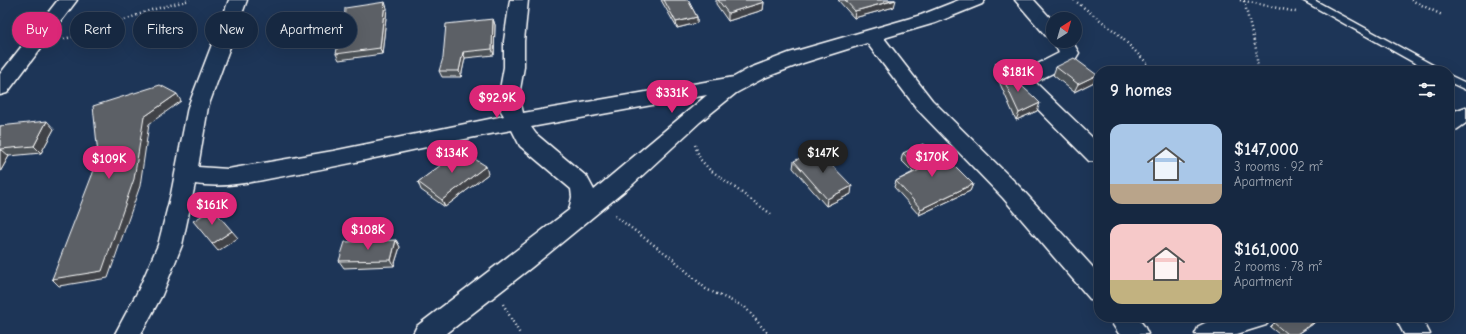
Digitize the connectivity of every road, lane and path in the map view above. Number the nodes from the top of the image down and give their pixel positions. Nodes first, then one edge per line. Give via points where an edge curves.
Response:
1 (68, 0) edge
2 (190, 0) edge
3 (238, 0) edge
4 (519, 0) edge
5 (976, 0) edge
6 (1024, 0) edge
7 (1074, 0) edge
8 (1308, 0) edge
9 (1411, 0) edge
10 (1244, 1) edge
11 (1442, 15) dead end
12 (1046, 24) edge
13 (871, 35) junction
14 (1066, 48) edge
15 (26, 56) junction
16 (1151, 66) edge
17 (1258, 66) edge
18 (1428, 66) edge
19 (0, 73) edge
20 (1454, 81) edge
21 (738, 82) junction
22 (1466, 87) edge
23 (0, 88) edge
24 (1466, 114) edge
25 (688, 121) junction
26 (1454, 121) edge
27 (517, 122) junction
28 (1094, 151) edge
29 (186, 174) junction
30 (588, 207) junction
31 (771, 214) dead end
32 (492, 285) junction
33 (1094, 285) edge
34 (1125, 322) edge
35 (1239, 322) edge
36 (1411, 322) edge
37 (128, 334) edge
38 (426, 334) edge
39 (520, 334) edge
40 (768, 334) edge
41 (1135, 334) edge
42 (1208, 334) edge
43 (1417, 334) edge

1 - 15 street
2 - 15 path via 132,16 92,32 78,34
3 - 29 street via 198,107
4 - 27 street via 514,67 509,95 511,111
5 - 13 street via 928,19
6 - 12 street
7 - 16 path via 1133,46
8 - 18 lane
9 - 11 path
10 - 17 path
13 - 21 street via 796,58
13 - 33 street via 925,105 1011,192
14 - 28 street via 1069,53 1066,58 1025,79 1024,83
15 - 19 street
15 - 23 street
20 - 22 lane
21 - 25 street
21 - 27 street
24 - 26 street
25 - 30 street via 625,178
25 - 31 path via 697,152 709,169
27 - 29 street via 228,177
27 - 30 street via 528,140 579,183
29 - 37 street via 170,245 149,295
30 - 32 street
30 - 40 path via 673,259 706,290 745,307
32 - 38 street
32 - 39 path
34 - 41 street
35 - 42 street via 1218,328
36 - 43 street

